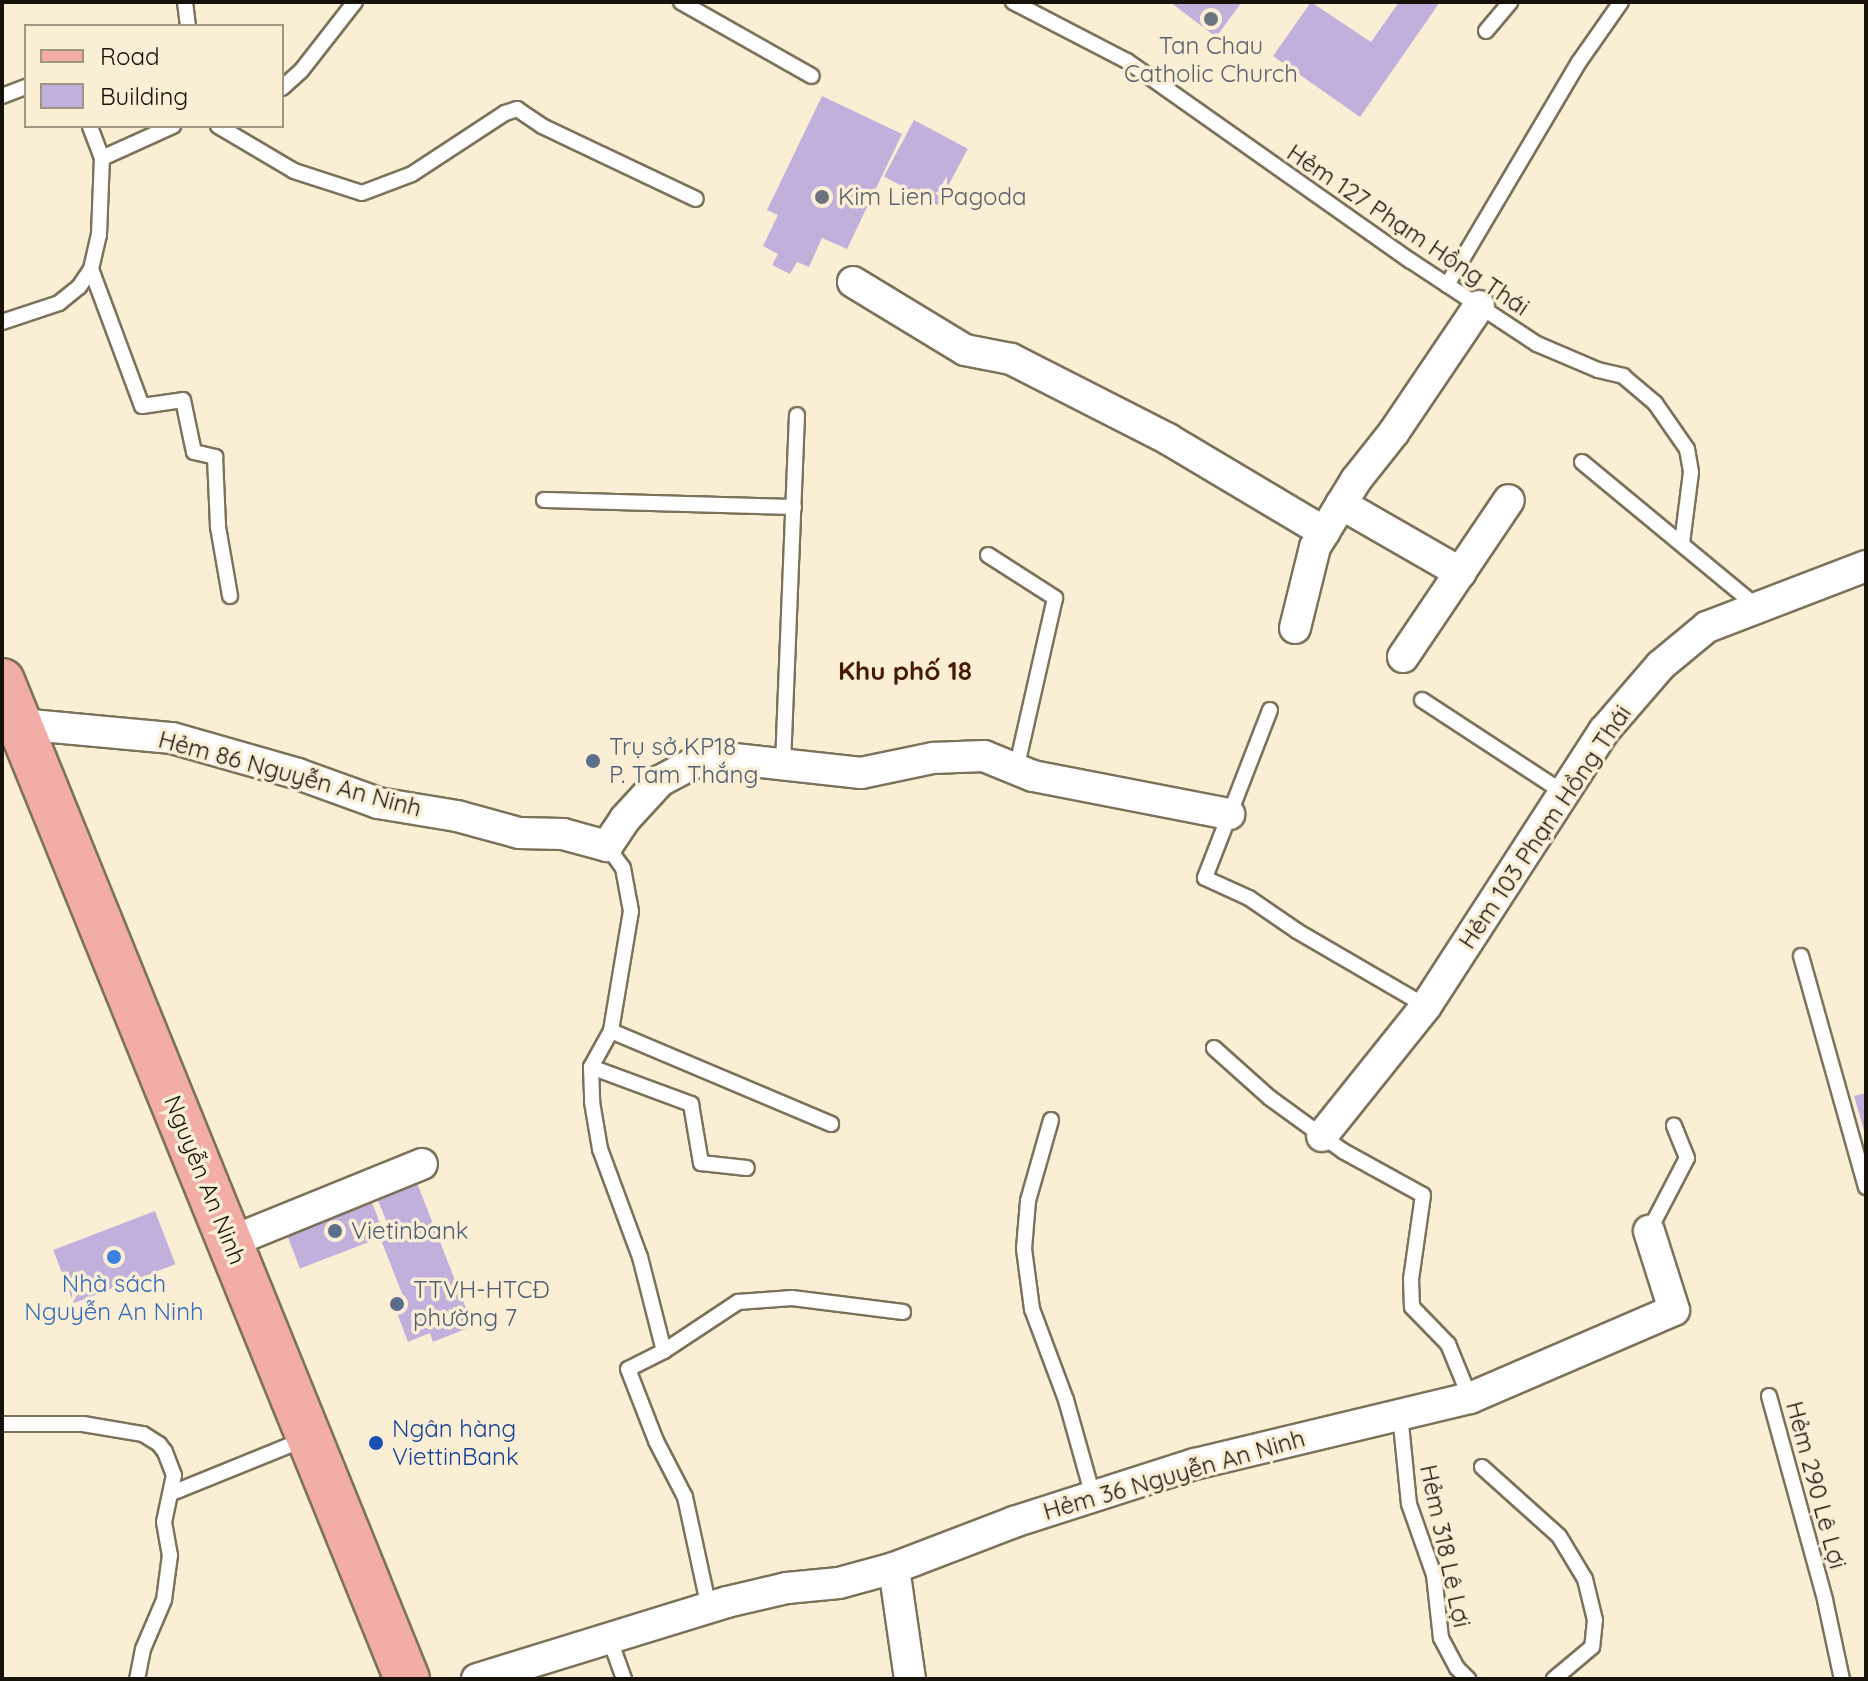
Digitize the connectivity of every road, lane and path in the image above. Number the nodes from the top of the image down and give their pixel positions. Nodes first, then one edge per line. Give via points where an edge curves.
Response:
1 (185, 2) edge
2 (355, 2) edge
3 (681, 2) edge
4 (1013, 2) edge
5 (1510, 2) edge
6 (1621, 2) edge
7 (188, 24) edge
8 (1486, 31) dead end
9 (812, 76) dead end
10 (284, 86) edge
11 (24, 88) edge
12 (2, 96) edge
13 (91, 128) edge
14 (169, 128) edge
15 (221, 128) edge
16 (102, 158) junction
17 (696, 199) dead end
18 (91, 269) junction
19 (853, 282) dead end
20 (1447, 285) junction
21 (1479, 306) junction
22 (2, 322) edge
23 (797, 415) dead end
24 (1582, 462) dead end
25 (544, 500) dead end
26 (1509, 500) dead end
27 (1341, 504) junction
28 (794, 507) junction
29 (1324, 532) junction
30 (1682, 543) junction
31 (988, 555) dead end
32 (1866, 566) edge
33 (1461, 573) junction
34 (230, 596) dead end
35 (1758, 607) junction
36 (1295, 628) dead end
37 (1403, 657) dead end
38 (2, 681) edge
39 (1422, 700) dead end
40 (1270, 710) dead end
41 (20, 724) junction
42 (783, 764) junction
43 (1016, 770) junction
44 (1564, 793) junction
45 (1229, 814) junction
46 (607, 846) junction
47 (1801, 956) dead end
48 (1426, 1006) junction
49 (611, 1031) junction
50 (1214, 1048) dead end
51 (591, 1067) junction
52 (1051, 1120) dead end
53 (831, 1124) dead end
54 (1674, 1125) dead end
55 (1322, 1136) junction
56 (422, 1164) dead end
57 (747, 1168) dead end
58 (1866, 1187) edge
59 (1649, 1231) joint
60 (230, 1242) junction
61 (903, 1312) dead end
62 (664, 1351) junction
63 (1769, 1396) dead end
64 (1470, 1398) junction
65 (1400, 1414) junction
66 (2, 1424) edge
67 (310, 1437) junction
68 (1482, 1467) dead end
69 (172, 1493) junction
70 (1093, 1496) junction
71 (894, 1568) junction
72 (709, 1608) junction
73 (609, 1637) junction
74 (137, 1679) edge
75 (407, 1679) edge
76 (477, 1679) edge
77 (624, 1679) edge
78 (910, 1679) edge
79 (1468, 1679) edge
80 (1554, 1679) edge
81 (1842, 1679) edge

1 - 7 lane
2 - 10 lane
3 - 9 lane
4 - 20 lane, Hẻm 127 Phạm Hồng Thái via 1127,61
5 - 8 lane
6 - 20 lane via 1579,62
11 - 12 lane
13 - 16 lane
14 - 16 lane
15 - 17 lane via 294,171 362,193 412,174 517,109 553,132
16 - 18 lane via 99,235
18 - 22 lane via 59,303
18 - 34 lane via 142,406 183,400 194,452 215,457 218,527
19 - 29 street via 965,350 1011,359 1168,439
20 - 21 lane, Hẻm 127 Phạm Hồng Thái
21 - 27 street
21 - 30 lane, Hẻm 127 Phạm Hồng Thái via 1537,344 1623,376 1655,403 1687,449 1691,472
23 - 28 lane
24 - 30 lane
25 - 28 lane
26 - 33 street
27 - 29 street
27 - 33 street
28 - 42 lane
29 - 36 street via 1315,547
30 - 35 lane
31 - 43 lane via 1055,598
32 - 35 street, Hẻm 103 Phạm Hồng Thái
33 - 37 street
35 - 44 street, Hẻm 103 Phạm Hồng Thái via 1707,627 1661,665 1604,731
38 - 41 main road, Nguyễn An Ninh
39 - 44 lane
40 - 45 lane
41 - 46 street, Hẻm 86 Nguyễn An Ninh via 172,738 378,803
41 - 60 main road, Nguyễn An Ninh
42 - 43 street via 861,773 933,758 984,756
42 - 46 street via 707,756 660,781
43 - 45 street
44 - 48 street, Hẻm 103 Phạm Hồng Thái
45 - 48 lane via 1205,878 1249,898
46 - 49 lane via 623,868 631,911
47 - 58 lane
48 - 55 street, Hẻm 103 Phạm Hồng Thái
49 - 51 lane
49 - 53 lane
50 - 55 lane
51 - 57 lane via 691,1104 701,1163
51 - 62 lane via 600,1149 640,1257
52 - 70 lane via 1028,1201 1024,1249 1032,1309 1066,1400
54 - 59 lane, Hẻm 36 Nguyễn An Ninh via 1687,1158
55 - 64 lane via 1423,1195 1412,1307 1448,1344
56 - 60 street
59 - 64 street, Hẻm 36 Nguyễn An Ninh via 1674,1310
60 - 67 main road, Nguyễn An Ninh
61 - 62 lane via 792,1298 738,1302
62 - 72 lane via 628,1369 685,1497
63 - 81 lane, Hẻm 290 Lê Lợi
64 - 65 street, Hẻm 36 Nguyễn An Ninh
65 - 70 street, Hẻm 36 Nguyễn An Ninh via 1195,1464
65 - 79 lane, Hẻm 318 Lê Lợi via 1409,1504 1434,1575 1441,1638
66 - 69 lane via 83,1424 143,1434 165,1452 174,1475
67 - 69 lane
67 - 75 main road, Nguyễn An Ninh
68 - 80 lane via 1559,1536 1585,1579 1595,1620 1592,1647
69 - 74 lane via 164,1522 170,1555 164,1600 143,1649
70 - 71 street, Hẻm 36 Nguyễn An Ninh
71 - 72 street, Hẻm 36 Nguyễn An Ninh
71 - 78 street
72 - 73 street, Hẻm 36 Nguyễn An Ninh
73 - 76 street, Hẻm 36 Nguyễn An Ninh
73 - 77 lane

